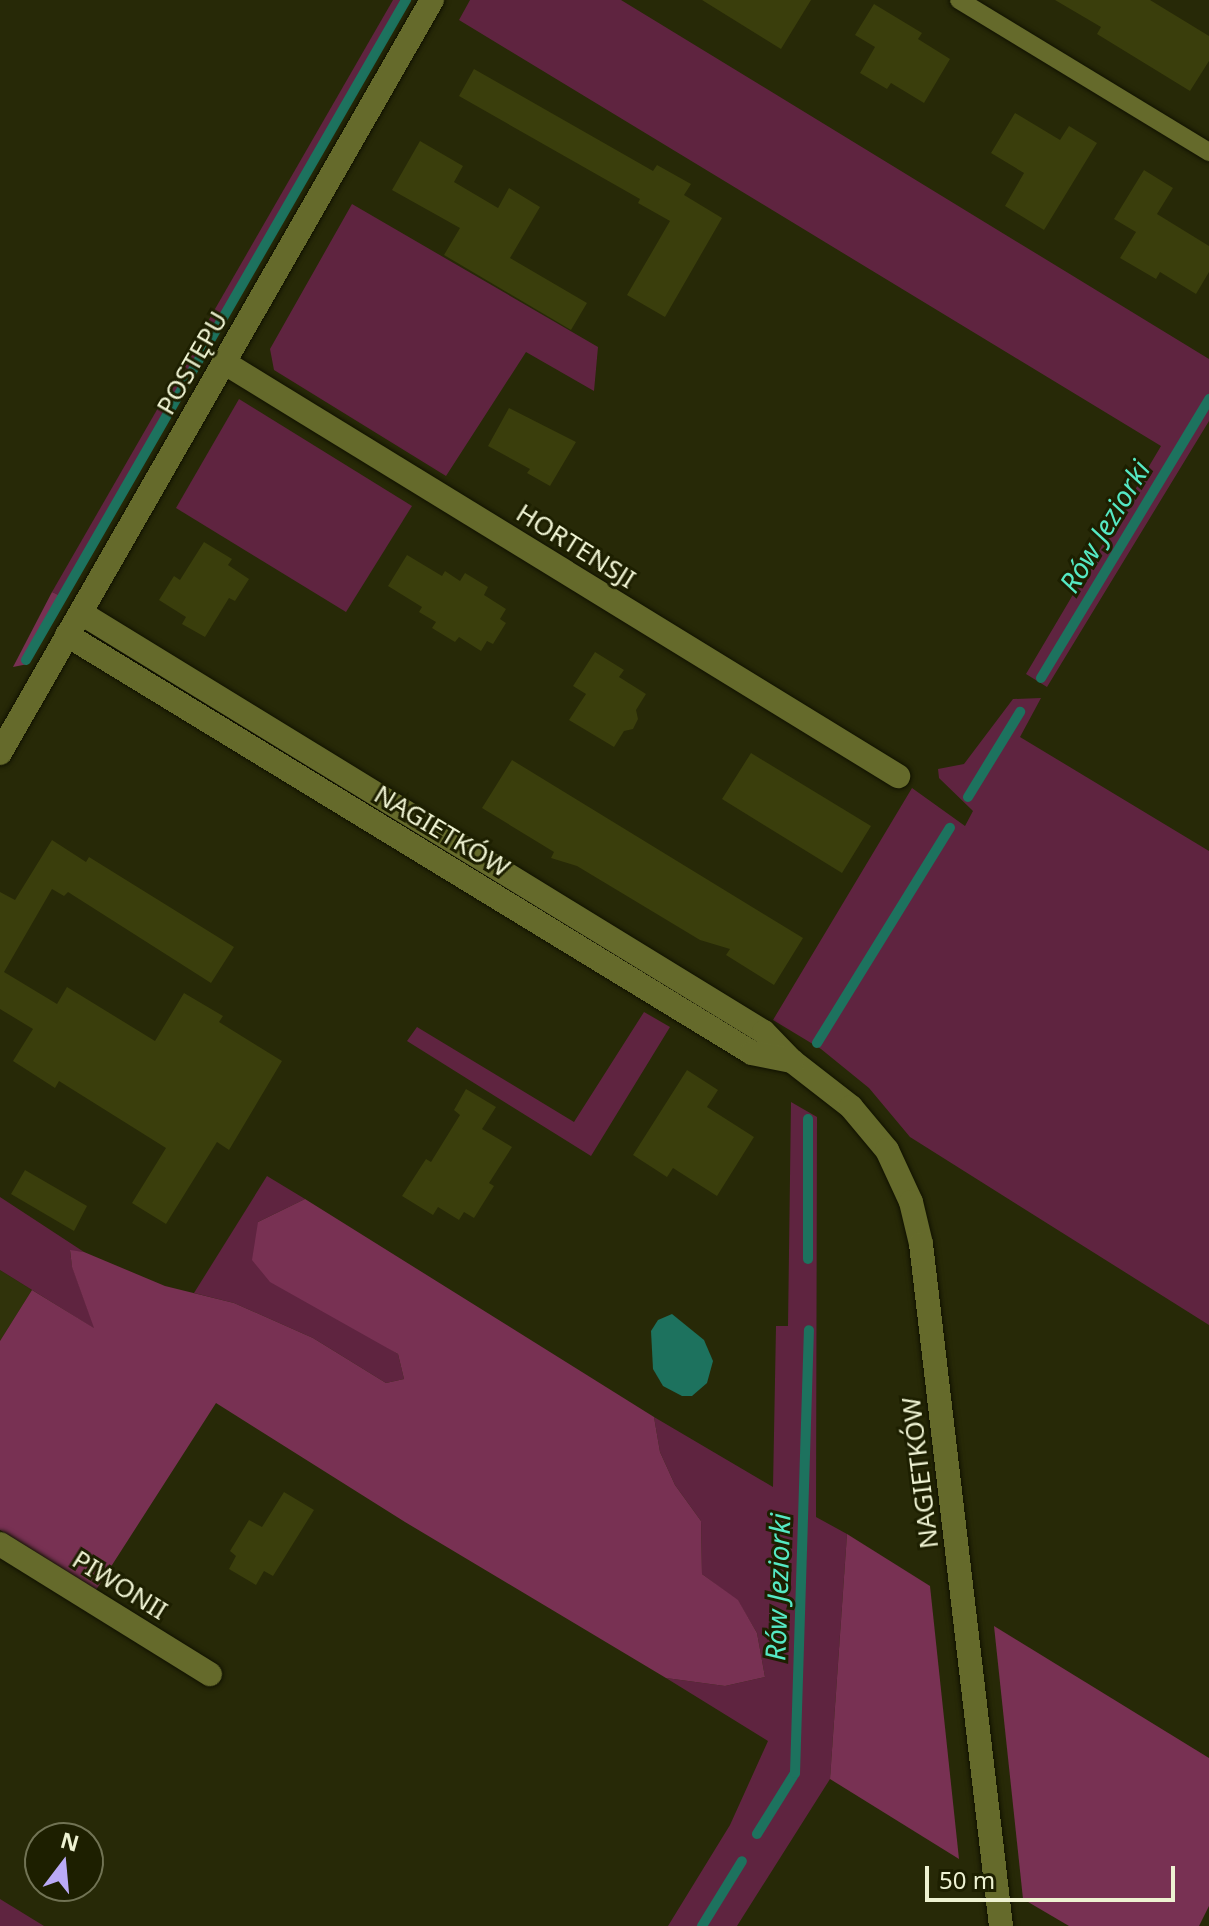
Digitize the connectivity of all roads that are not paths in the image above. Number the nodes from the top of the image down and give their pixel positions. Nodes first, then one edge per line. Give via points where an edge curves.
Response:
1 (432, 0) edge
2 (959, 0) edge
3 (1209, 152) edge
4 (225, 363) junction
5 (81, 613) junction
6 (67, 635) junction
7 (3, 739) edge
8 (898, 776) dead end
9 (792, 1061) junction
10 (0, 1544) edge
11 (210, 1674) dead end
12 (1001, 1926) edge

1 - 4 street, POSTĘPU
2 - 3 lane
4 - 5 street, POSTĘPU
4 - 8 street, HORTENSJI
5 - 6 street, POSTĘPU
5 - 9 street, NAGIETKÓW via 764,1032
6 - 7 street, POSTĘPU
6 - 9 street, NAGIETKÓW via 752,1053
9 - 12 street, NAGIETKÓW via 851,1107 887,1150 911,1202 921,1244
10 - 11 street, PIWONII

